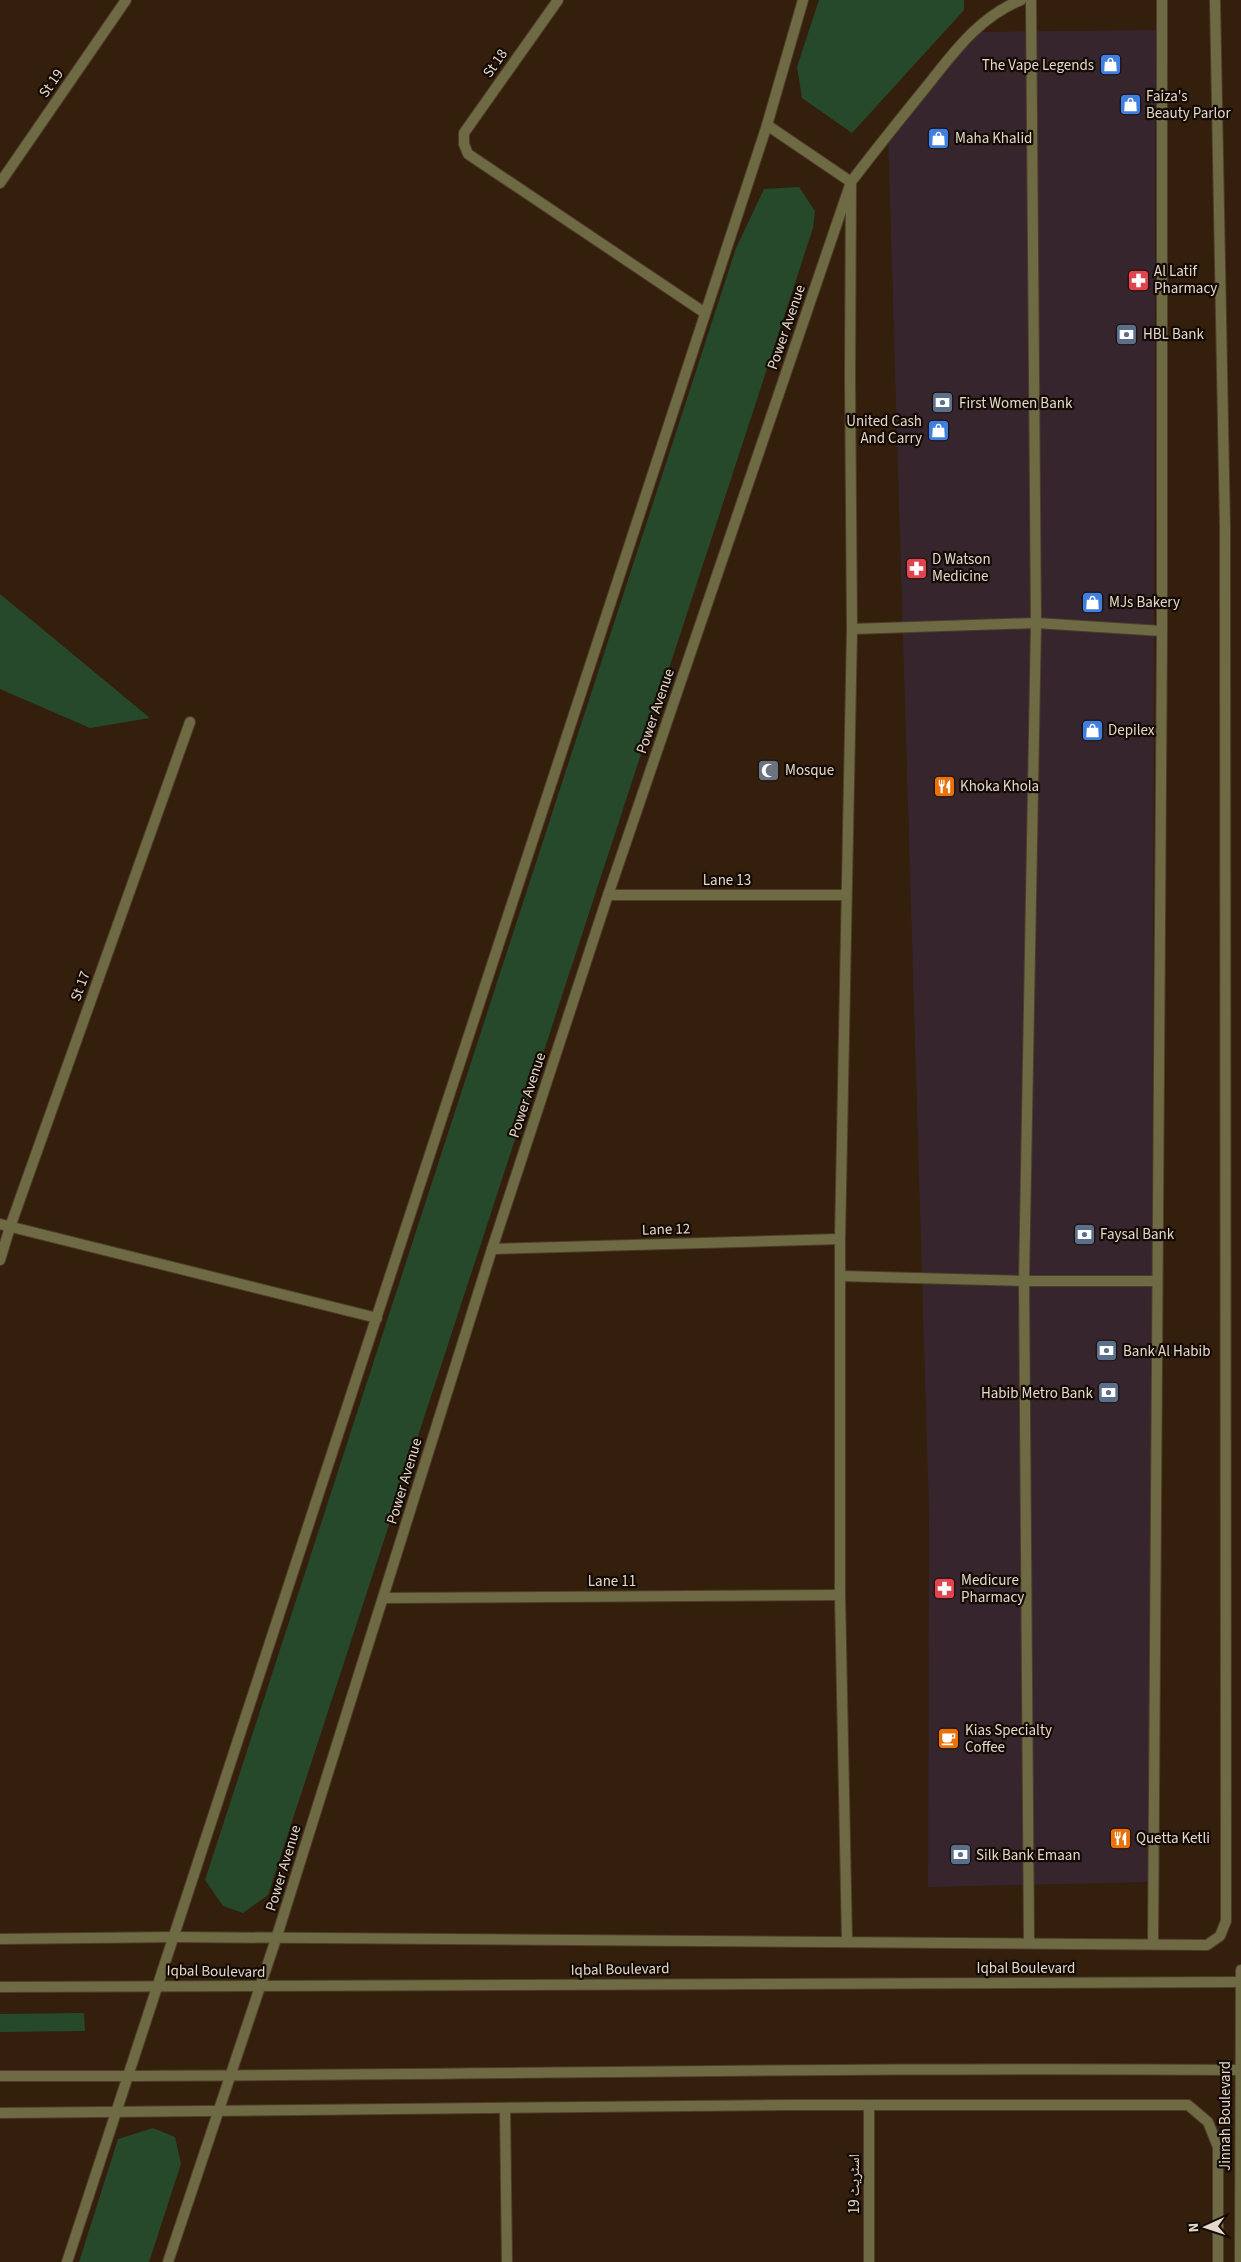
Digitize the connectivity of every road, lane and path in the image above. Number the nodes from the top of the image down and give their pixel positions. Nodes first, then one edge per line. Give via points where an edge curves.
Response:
1 (126, 0) edge
2 (558, 0) edge
3 (803, 0) edge
4 (1021, 0) edge
5 (1032, 0) edge
6 (1162, 0) edge
7 (1215, 0) edge
8 (767, 125) junction
9 (851, 182) junction
10 (0, 183) edge
11 (705, 313) junction
12 (1036, 623) junction
13 (852, 629) junction
14 (1162, 631) junction
15 (190, 722) dead end
16 (608, 895) junction
17 (846, 895) junction
18 (5, 1225) edge
19 (840, 1240) junction
20 (492, 1249) junction
21 (0, 1260) edge
22 (840, 1276) junction
23 (1024, 1281) junction
24 (1157, 1281) junction
25 (377, 1318) junction
26 (840, 1595) junction
27 (383, 1598) junction
28 (174, 1937) junction
29 (0, 1939) edge
30 (276, 1939) junction
31 (847, 1940) junction
32 (1029, 1943) junction
33 (1153, 1944) junction
34 (1241, 1970) edge
35 (1241, 1982) edge
36 (158, 1985) junction
37 (0, 1987) edge
38 (259, 1988) junction
39 (1240, 2070) edge
40 (0, 2076) edge
41 (129, 2076) junction
42 (230, 2076) junction
43 (870, 2105) junction
44 (505, 2109) junction
45 (117, 2112) junction
46 (218, 2112) junction
47 (0, 2113) edge
48 (68, 2262) edge
49 (168, 2262) edge
50 (507, 2262) edge
51 (869, 2262) edge
52 (1218, 2262) edge
53 (1240, 2262) edge

1 - 10 street, St 19
2 - 11 street, St 18 via 464,133 468,154
3 - 8 street
4 - 9 street, Power Avenue via 1005,6 971,32
5 - 12 street
6 - 14 street
7 - 33 street via 1225,528 1226,1921 1220,1936 1207,1945
8 - 9 street
8 - 11 street
9 - 13 street
9 - 16 street, Power Avenue
11 - 25 street
12 - 13 street
12 - 14 street
12 - 23 street
13 - 17 street
14 - 24 street
15 - 18 street, St 17
16 - 17 street, Lane 13
16 - 20 street, Power Avenue
17 - 19 street
18 - 21 street, St 17
18 - 25 street
19 - 20 street, Lane 12
19 - 22 street
20 - 27 street, Power Avenue
22 - 23 street
22 - 26 street
23 - 24 street
23 - 32 street
24 - 33 street
25 - 28 street
26 - 27 street, Lane 11
26 - 31 street
27 - 30 street, Power Avenue
28 - 29 street
28 - 30 street
28 - 36 street
30 - 31 street
30 - 38 street, Power Avenue
31 - 32 street
32 - 33 street
34 - 35 street, Jinnah Boulevard
35 - 38 street, Iqbal Boulevard via 823,1982
35 - 39 street, Jinnah Boulevard
36 - 37 street, Iqbal Boulevard
36 - 38 street, Iqbal Boulevard
36 - 41 street
38 - 42 street, Power Avenue
39 - 42 street via 879,2068
39 - 53 street, Jinnah Boulevard
40 - 41 street
41 - 42 street
41 - 45 street
42 - 46 street, Power Avenue
43 - 44 street
43 - 51 street, اسٹریٹ 19
43 - 52 street via 1188,2105 1208,2122 1218,2147
44 - 46 street
44 - 50 street
45 - 46 street
45 - 47 street
45 - 48 street
46 - 49 street, Power Avenue

